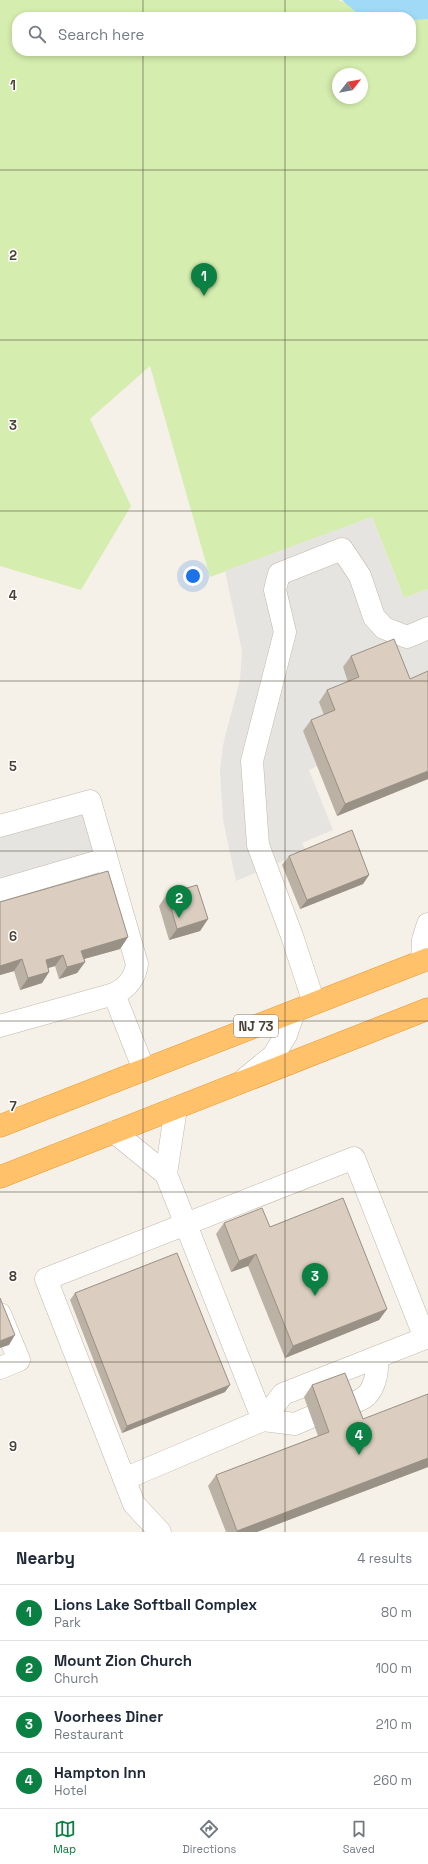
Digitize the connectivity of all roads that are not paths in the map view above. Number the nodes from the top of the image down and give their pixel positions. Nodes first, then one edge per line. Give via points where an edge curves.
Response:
1 (428, 628) edge
2 (0, 826) edge
3 (106, 859) junction
4 (0, 890) edge
5 (428, 924) edge
6 (425, 960) edge
7 (114, 994) junction
8 (314, 1003) junction
9 (428, 1009) edge
10 (291, 1013) junction
11 (0, 1026) edge
12 (144, 1070) junction
13 (241, 1083) junction
14 (176, 1108) junction
15 (0, 1126) edge
16 (114, 1132) junction
17 (166, 1174) junction
18 (0, 1177) edge
19 (185, 1224) junction
20 (0, 1314) edge
21 (426, 1338) edge
22 (377, 1357) junction
23 (0, 1368) edge
24 (345, 1405) edge
25 (311, 1418) dead end
26 (263, 1420) junction
27 (124, 1479) junction
28 (160, 1532) edge

1 - 8 lane via 407,637 384,628 374,617 360,576 342,549 279,574 275,590 285,632 252,761 258,845
2 - 3 lane via 90,801
3 - 4 lane
3 - 7 lane via 137,964 130,982
5 - 6 lane via 423,940
6 - 8 highway, NJ 73
7 - 11 lane
7 - 12 lane
8 - 10 highway, NJ 73
9 - 13 highway
10 - 12 highway, NJ 73
10 - 13 lane via 294,1012 286,1035 273,1056
12 - 15 highway, NJ 73
13 - 14 highway
14 - 16 highway
14 - 17 lane
16 - 17 lane
16 - 18 highway
17 - 19 lane
19 - 21 lane via 354,1158
19 - 26 lane
19 - 27 lane via 46,1279
20 - 23 lane via 19,1360
21 - 22 lane
22 - 24 lane via 377,1374 368,1394
22 - 26 lane via 283,1394
25 - 26 lane via 295,1424
26 - 27 lane
27 - 28 lane via 134,1504

